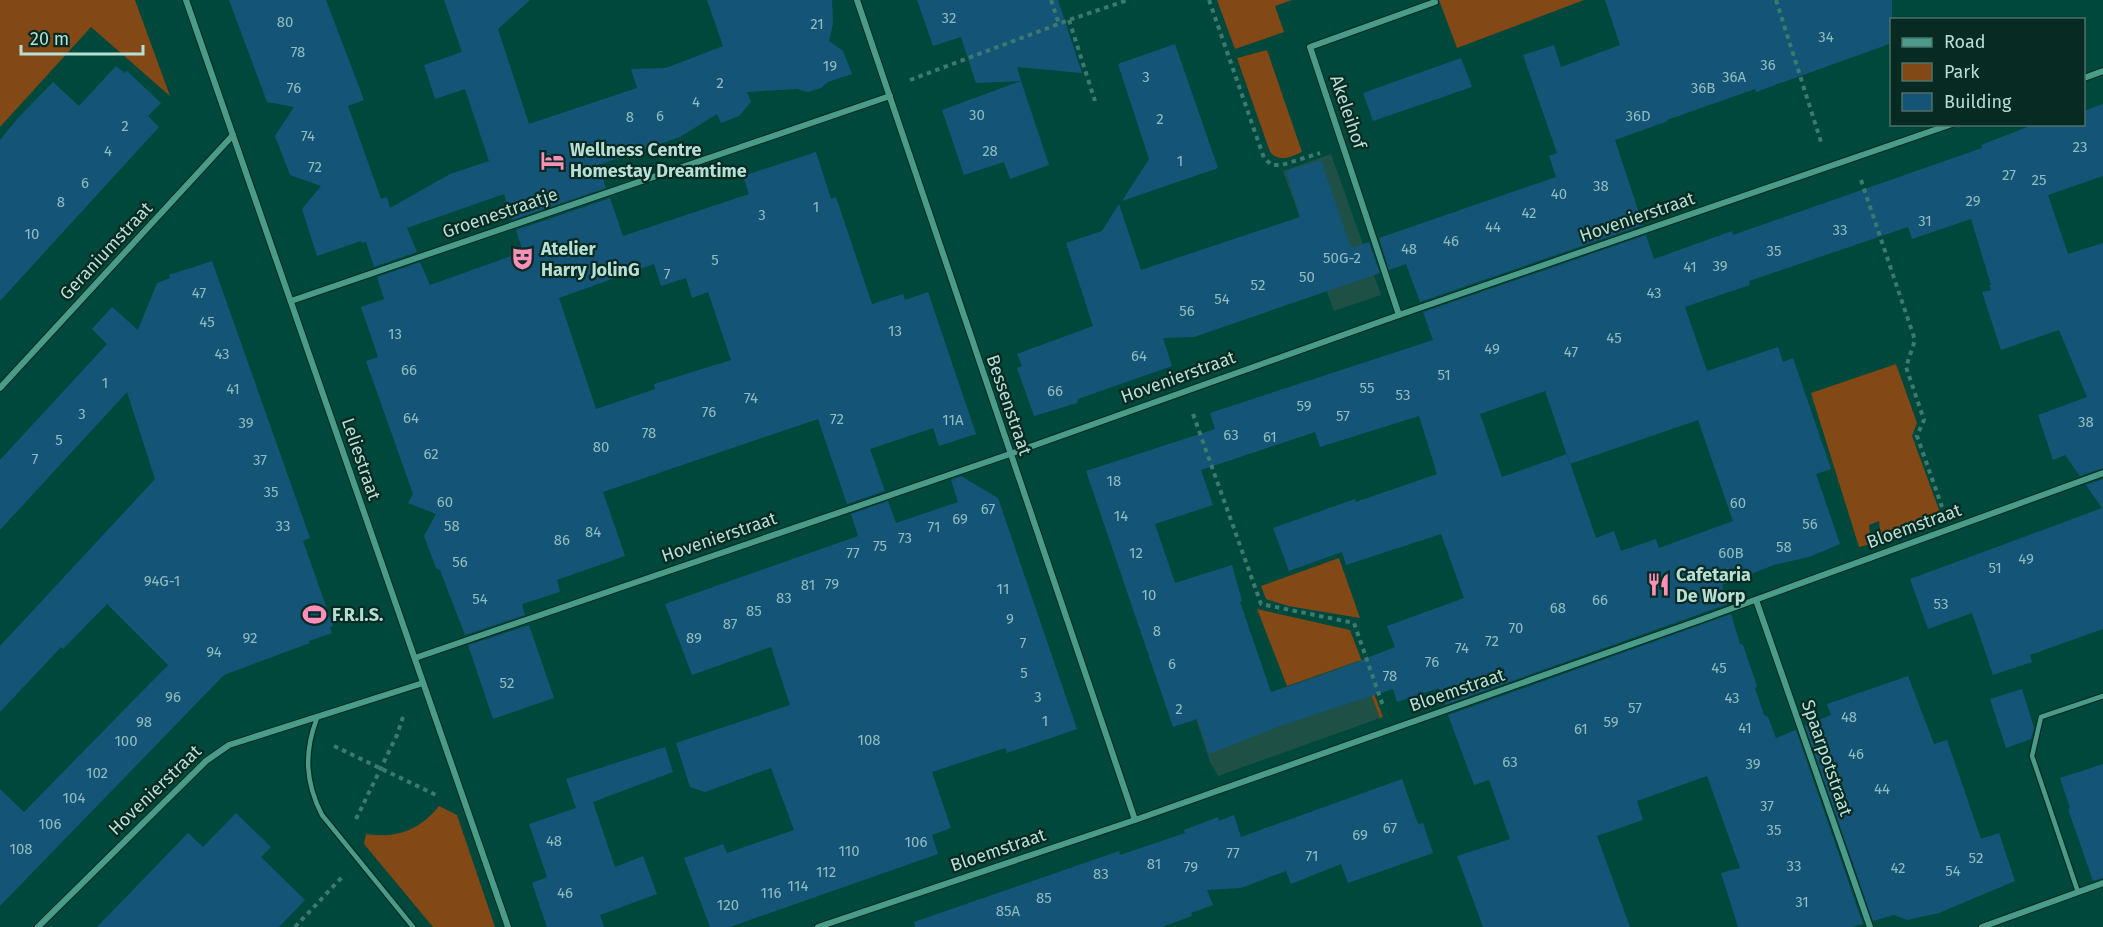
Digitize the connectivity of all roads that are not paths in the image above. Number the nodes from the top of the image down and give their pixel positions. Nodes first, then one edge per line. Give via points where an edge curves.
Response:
1 (186, 0) edge
2 (857, 0) edge
3 (1435, 2) dead end
4 (2103, 71) edge
5 (2085, 78) edge
6 (890, 96) junction
7 (1946, 126) edge
8 (233, 135) junction
9 (291, 301) junction
10 (1399, 315) junction
11 (0, 388) edge
12 (1010, 454) junction
13 (2103, 473) edge
14 (1756, 600) junction
15 (415, 658) junction
16 (423, 683) junction
17 (2103, 696) edge
18 (316, 718) junction
19 (1135, 820) junction
20 (2103, 883) edge
21 (2078, 892) junction
22 (38, 927) edge
23 (413, 927) edge
24 (508, 927) edge
25 (818, 927) edge
26 (1870, 927) edge
27 (1982, 927) edge

1 - 8 street, Leliestraat
2 - 6 street, Bessenstraat
3 - 10 street, Akeleihof via 1310,47
4 - 5 street
6 - 9 street, Groenestraatje
6 - 12 street, Bessenstraat
7 - 10 street, Hovenierstraat
8 - 9 street, Leliestraat
8 - 11 street, Geraniumstraat
9 - 15 street, Leliestraat
10 - 12 street, Hovenierstraat
12 - 15 street, Hovenierstraat
12 - 19 street, Bessenstraat
13 - 14 street, Bloemstraat
14 - 19 street, Bloemstraat
14 - 26 street, Spaarpotstraat
15 - 16 street, Leliestraat
16 - 18 street, Hovenierstraat
16 - 24 street, Leliestraat
17 - 21 lane via 2041,717 2032,756
18 - 22 street, Hovenierstraat via 229,745 213,754
18 - 23 lane via 308,751 309,784 322,815
19 - 25 street, Bloemstraat
20 - 21 street
21 - 27 street

